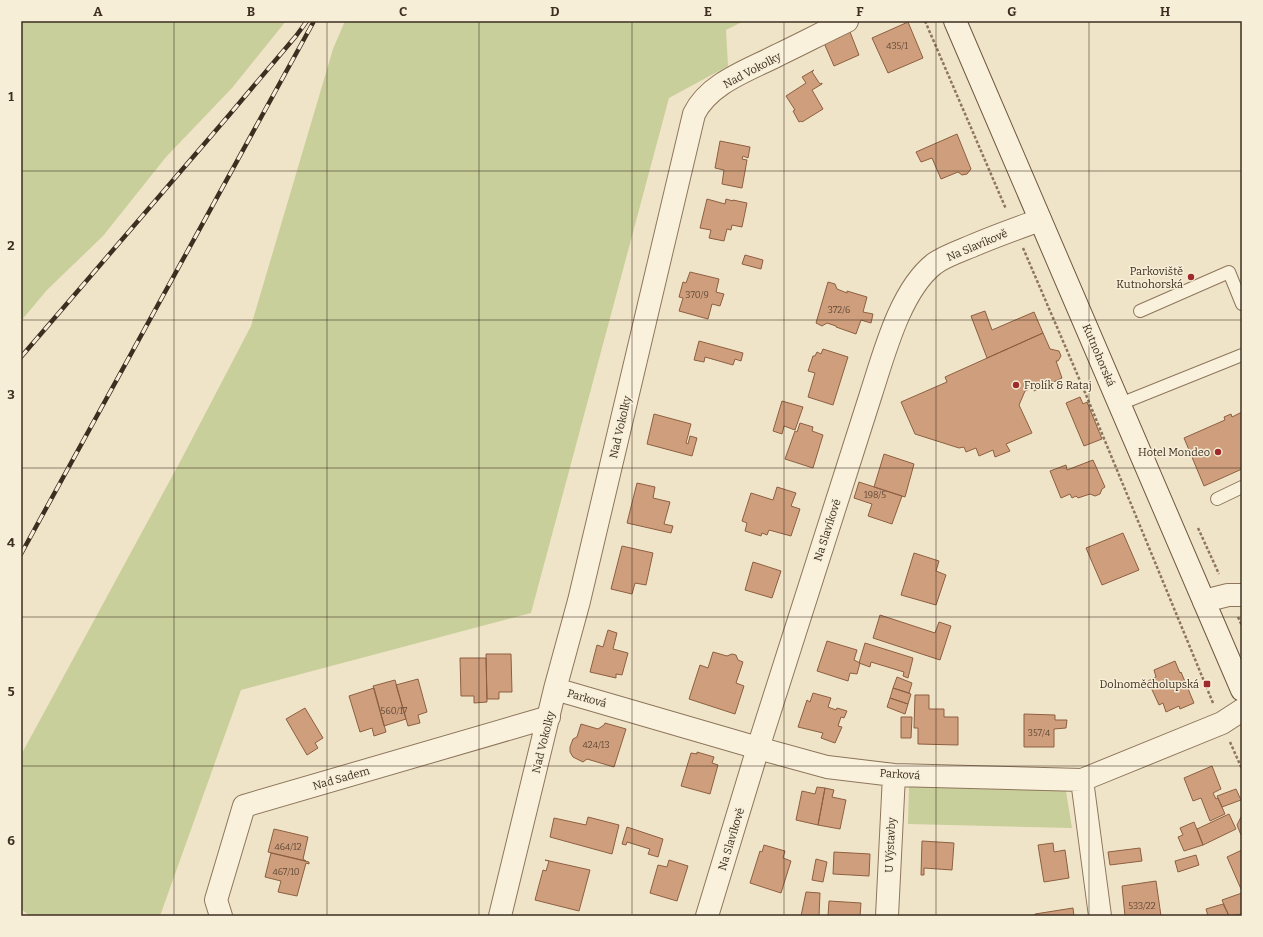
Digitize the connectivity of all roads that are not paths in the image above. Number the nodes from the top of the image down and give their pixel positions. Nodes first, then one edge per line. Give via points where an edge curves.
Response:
1 (847, 21) edge
2 (955, 21) edge
3 (1040, 220) junction
4 (1242, 304) edge
5 (1140, 311) dead end
6 (1242, 354) edge
7 (1120, 404) junction
8 (1242, 487) edge
9 (1217, 499) dead end
10 (1235, 595) edge
11 (1204, 601) junction
12 (555, 689) junction
13 (1242, 690) edge
14 (1242, 710) edge
15 (548, 717) junction
16 (758, 748) junction
17 (894, 775) junction
18 (1082, 780) junction
19 (221, 916) edge
20 (500, 916) edge
21 (707, 916) edge
22 (887, 916) edge
23 (1100, 916) edge

1 - 12 street, Nad Vokolky via 729,80 706,96 694,114 579,601
2 - 3 street, Kutnohorská
3 - 7 street, Kutnohorská
3 - 16 street, Na Slavíkově via 936,263 915,285 904,304 888,341
4 - 5 lane via 1229,272
6 - 7 lane
7 - 11 street, Kutnohorská
8 - 9 lane
10 - 11 street
11 - 13 street, Kutnohorská
12 - 15 street, Nad Vokolky
12 - 16 street, Parková
14 - 18 street, Parková via 1222,723
15 - 19 street, Nad Sadem via 244,806 216,900
15 - 20 street, Nad Vokolky
16 - 17 street, Parková via 827,767
16 - 21 street, Na Slavíkově
17 - 18 street, Parková
17 - 22 street, U Výstavby
18 - 23 street

